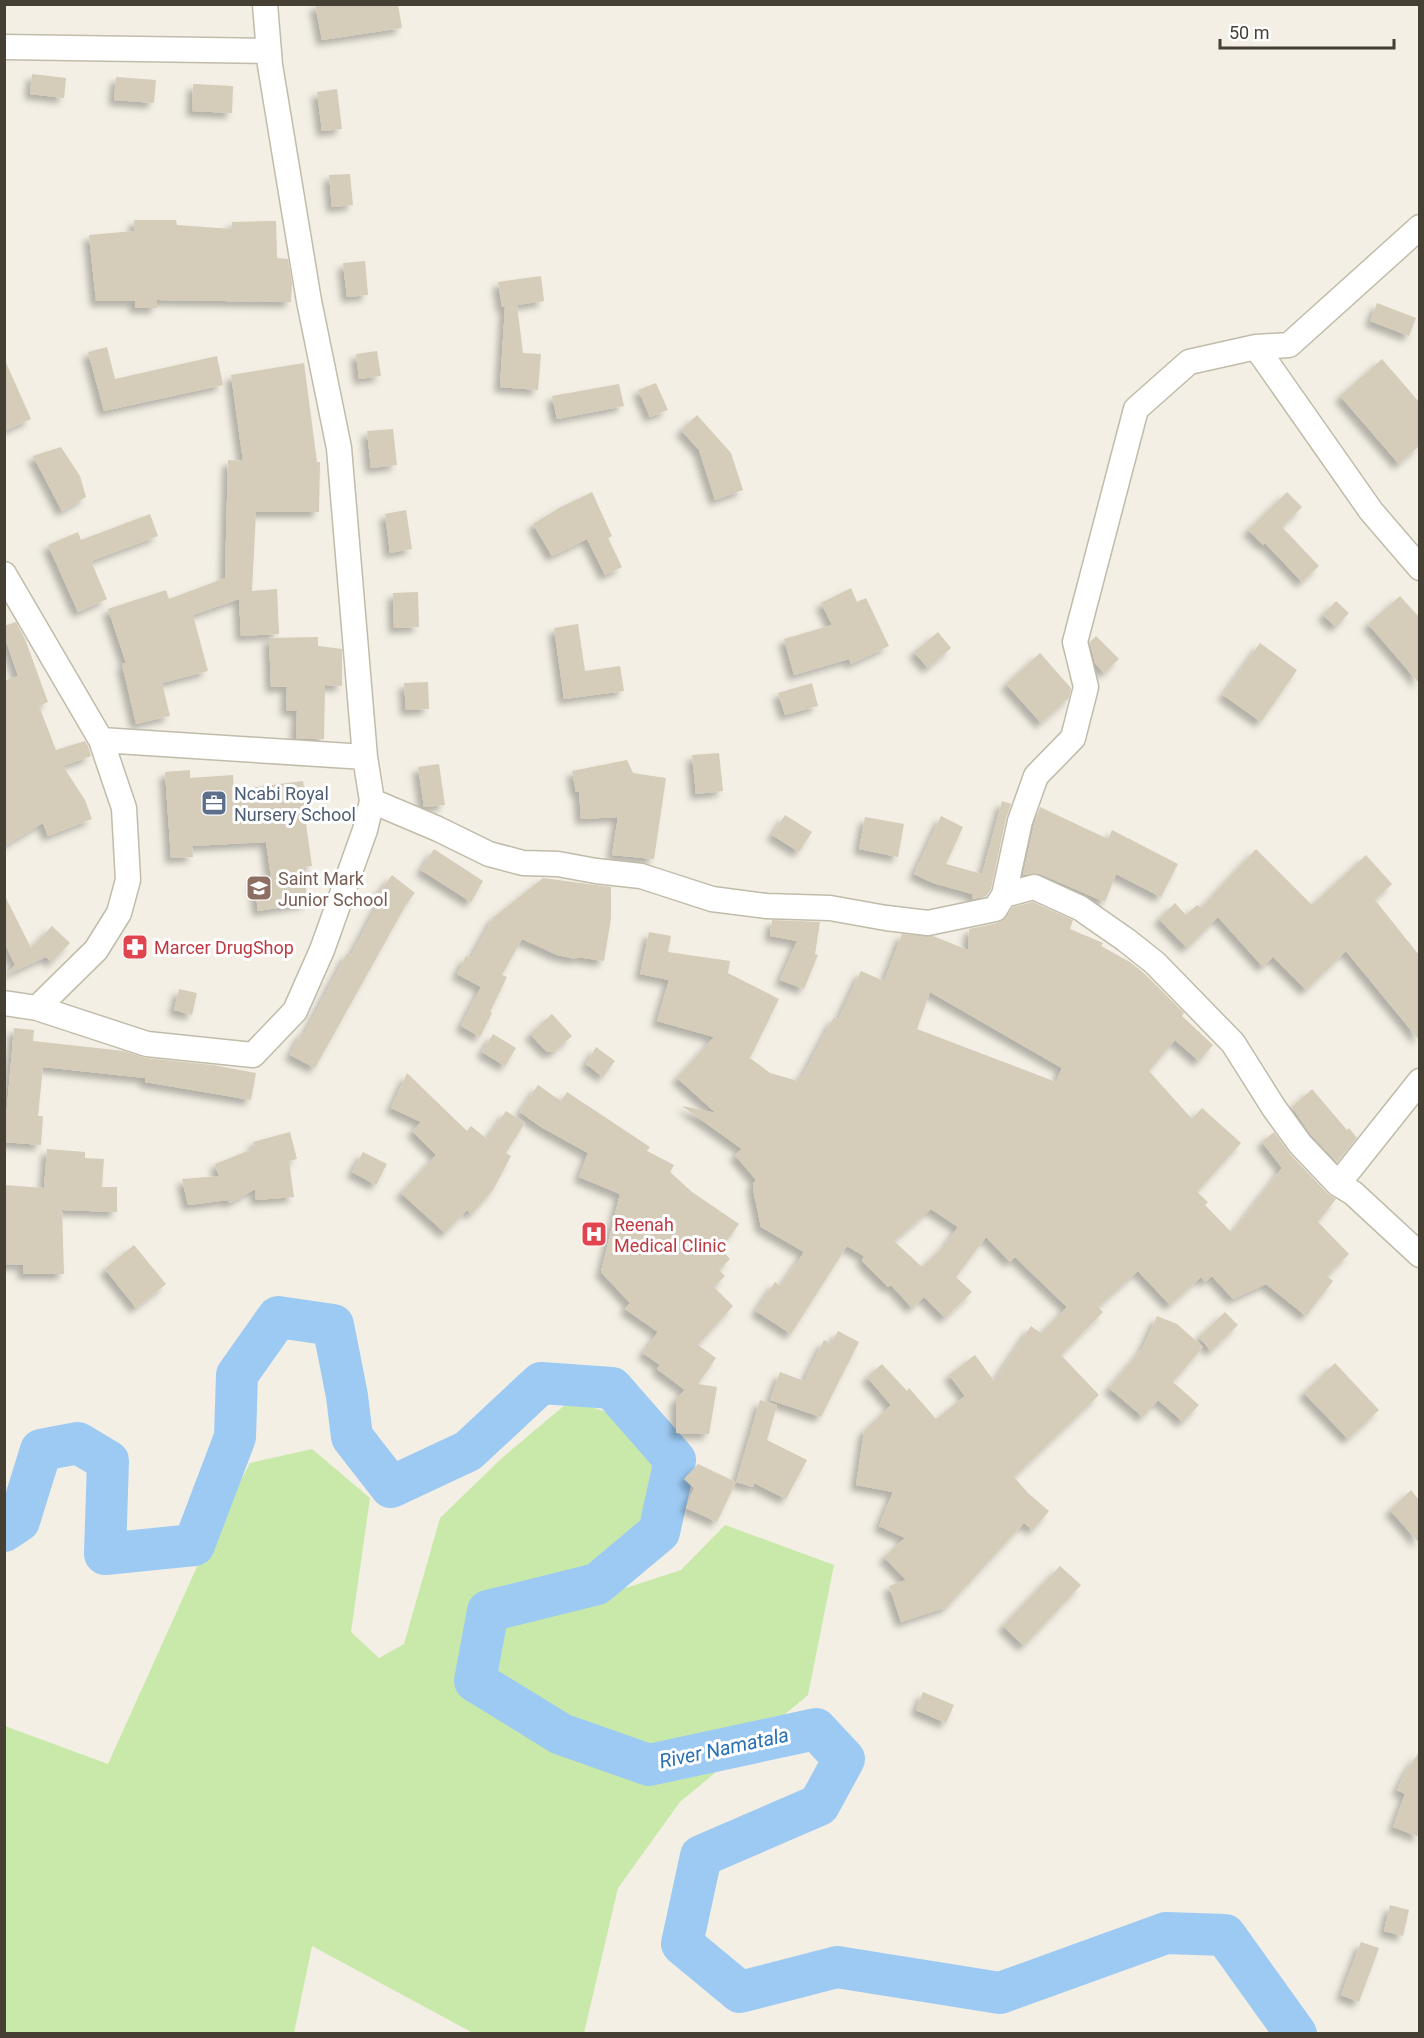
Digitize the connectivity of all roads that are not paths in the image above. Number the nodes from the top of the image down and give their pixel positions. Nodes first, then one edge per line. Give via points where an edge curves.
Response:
1 (265, 4) edge
2 (4, 47) edge
3 (269, 51) junction
4 (1419, 227) edge
5 (1256, 347) junction
6 (1419, 568) edge
7 (4, 574) edge
8 (101, 740) junction
9 (365, 757) junction
10 (372, 801) junction
11 (1004, 895) junction
12 (4, 1003) edge
13 (37, 1008) junction
14 (1419, 1081) edge
15 (1338, 1184) junction
16 (1419, 1255) edge

1 - 3 street
2 - 3 street
3 - 9 street via 309,301 339,448
4 - 5 street via 1289,345
5 - 6 street via 1371,511
5 - 11 street via 1189,362 1136,409 1075,642 1086,687 1073,738 1036,776 1020,821
7 - 8 street
8 - 9 street
8 - 13 street via 123,808 128,879 118,913 96,950
9 - 10 street
10 - 11 street via 489,854 522,863 641,876 712,899 830,908 928,923 995,909
10 - 13 street via 322,951 295,1011 254,1055 147,1044
11 - 15 street via 1034,887 1080,908 1155,963 1233,1043 1300,1144
12 - 13 street
14 - 15 street
15 - 16 street via 1353,1193

